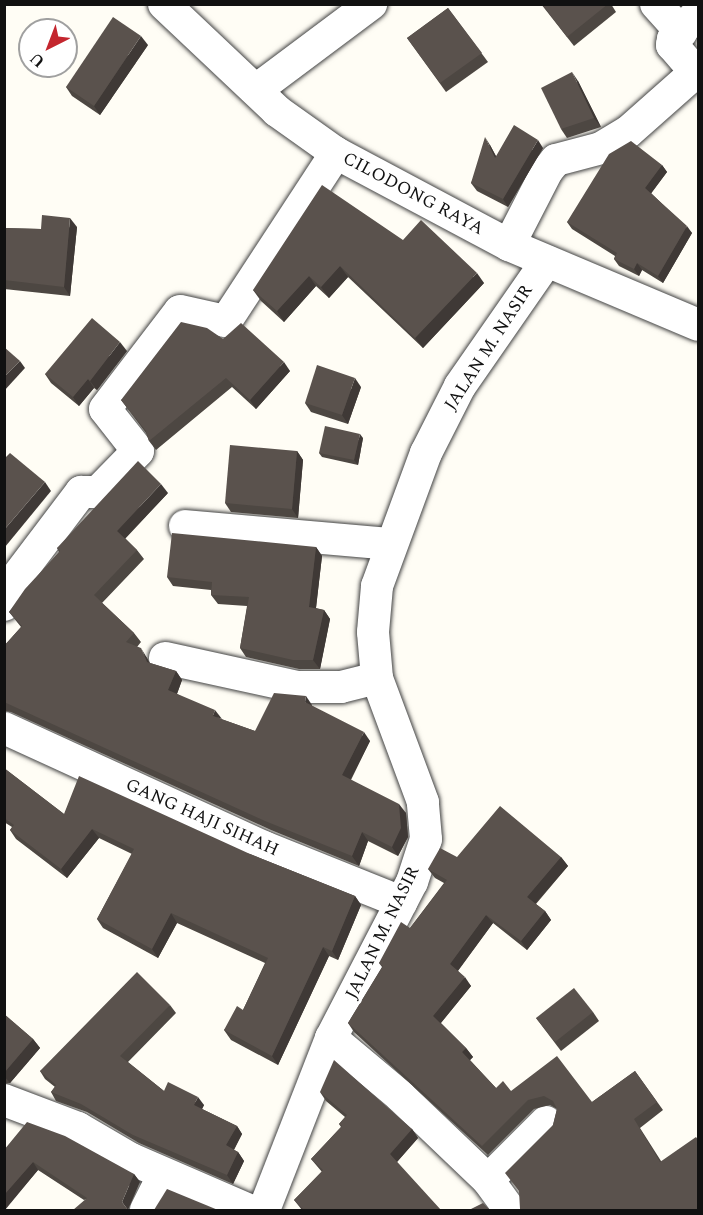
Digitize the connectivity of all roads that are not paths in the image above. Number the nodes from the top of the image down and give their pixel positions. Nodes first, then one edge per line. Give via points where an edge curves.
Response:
1 (164, 4) edge
2 (371, 4) edge
3 (656, 4) edge
4 (690, 22) edge
5 (256, 90) junction
6 (336, 153) junction
7 (509, 245) junction
8 (547, 261) junction
9 (699, 325) edge
10 (185, 526) dead end
11 (390, 544) junction
12 (4, 605) edge
13 (165, 658) dead end
14 (377, 678) junction
15 (4, 728) edge
16 (401, 902) junction
17 (331, 1038) junction
18 (4, 1100) edge
19 (546, 1122) dead end
20 (164, 1174) junction
21 (488, 1180) junction
22 (146, 1210) edge
23 (249, 1210) edge
24 (264, 1210) edge
25 (510, 1210) edge

1 - 5 street, CILODONG RAYA
2 - 5 street
3 - 4 street
4 - 7 street via 672,45 690,63 689,78 628,132 601,148 556,160
5 - 6 street, CILODONG RAYA via 277,111
6 - 7 street, CILODONG RAYA
6 - 12 street via 226,321 180,310 105,409 138,451 98,492 81,492 10,586
7 - 8 street, CILODONG RAYA
8 - 9 street, CILODONG RAYA
8 - 11 street, JALAN M. NASIR via 460,386 426,453
10 - 11 street
11 - 14 street, JALAN M. NASIR via 377,586 373,632
13 - 14 street via 297,687 341,687
14 - 16 street, JALAN M. NASIR via 423,802 426,838
15 - 16 street, GANG HAJI SIHAH via 264,847
16 - 17 street, JALAN M. NASIR
17 - 21 street via 400,1096
17 - 24 street, JALAN M. NASIR
18 - 20 street via 78,1128
19 - 21 street
20 - 22 street
20 - 23 street
21 - 25 street

